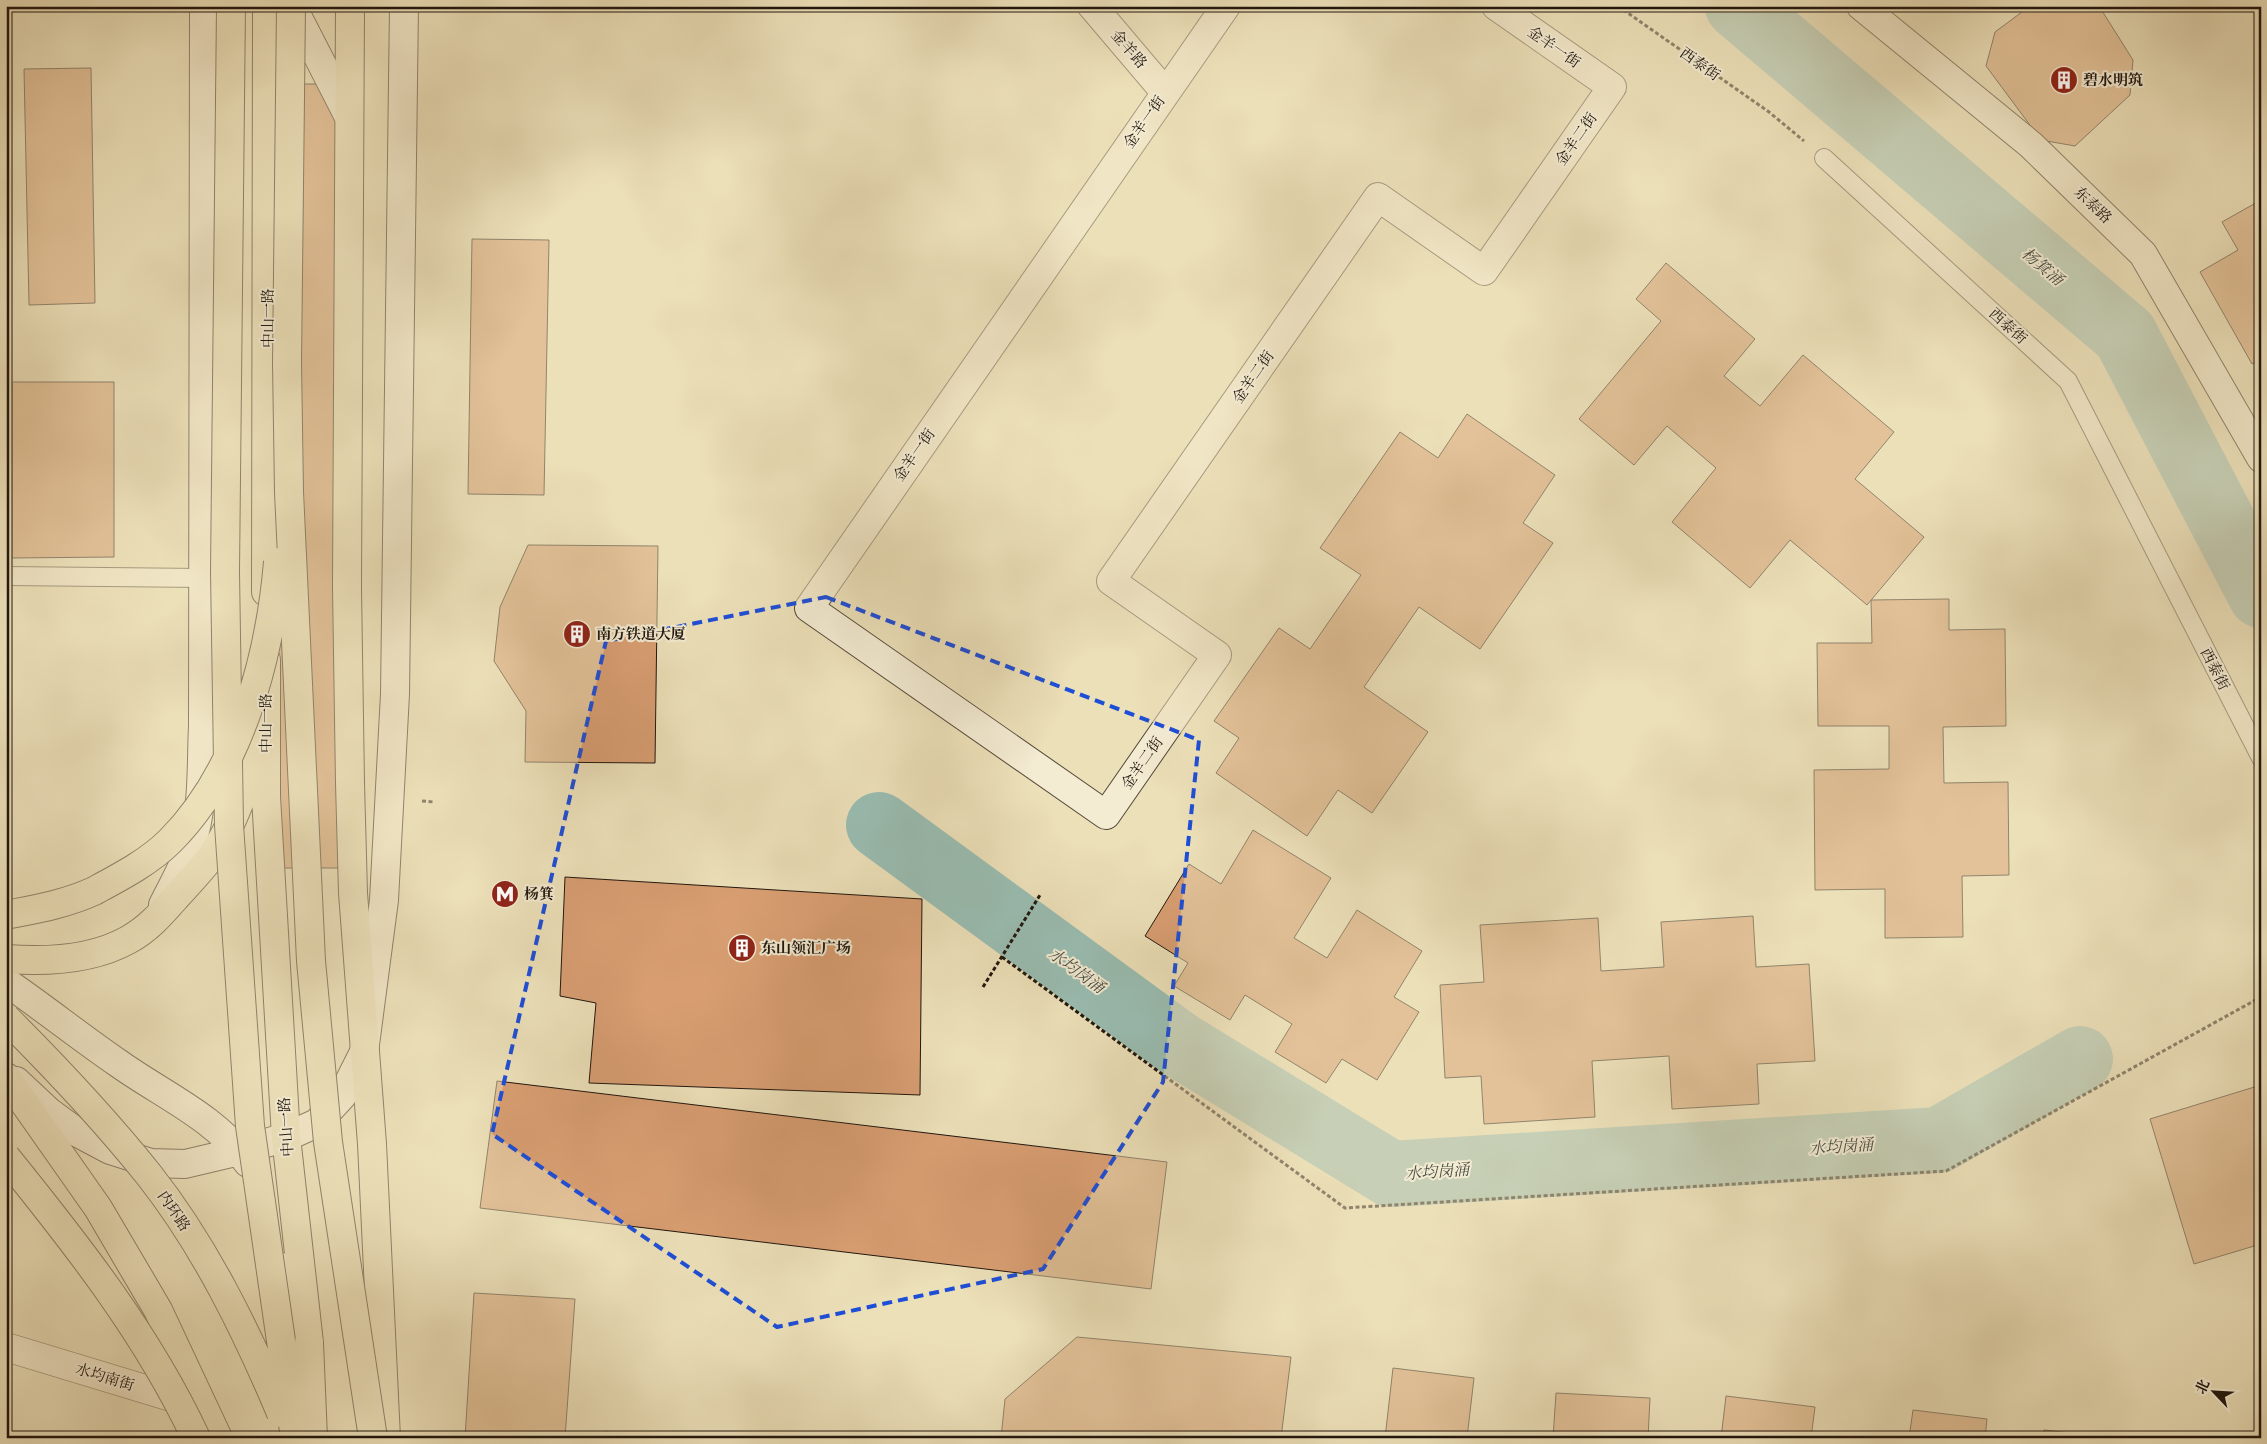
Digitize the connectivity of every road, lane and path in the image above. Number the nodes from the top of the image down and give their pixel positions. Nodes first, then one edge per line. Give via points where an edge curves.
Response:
1 (204, 6) edge
2 (231, 6) edge
3 (268, 6) edge
4 (292, 6) edge
5 (350, 6) edge
6 (404, 6) edge
7 (1092, 6) edge
8 (1226, 6) edge
9 (1496, 6) edge
10 (1618, 6) edge
11 (1861, 6) edge
12 (1612, 87) joint
13 (1165, 92) junction
14 (349, 117) junction
15 (1824, 158) joint
16 (286, 364) junction
17 (2261, 458) edge
18 (6, 576) edge
19 (203, 578) junction
20 (266, 718) junction
21 (2261, 758) edge
22 (1106, 815) joint
23 (1040, 895) dead end
24 (6, 914) edge
25 (153, 924) junction
26 (1002, 957) junction
27 (6, 959) edge
28 (6, 982) edge
29 (983, 987) dead end
30 (2261, 997) edge
31 (6, 1018) edge
32 (364, 1052) junction
33 (6, 1071) edge
34 (6, 1077) edge
35 (286, 1137) junction
36 (240, 1151) junction
37 (6, 1156) edge
38 (6, 1347) edge
39 (204, 1407) junction
40 (196, 1438) edge
41 (218, 1438) edge
42 (291, 1438) edge
43 (295, 1438) edge
44 (313, 1438) edge
45 (373, 1438) edge
46 (386, 1438) edge

1 - 19 street
2 - 43 main road, bridge via 225,572 229,825 250,1126
3 - 20 main road, 中山一路
4 - 14 street
4 - 16 main road, bridge
5 - 14 main road
6 - 32 street via 395,694 384,900
7 - 13 street, 金羊路
8 - 13 street, 金羊一街
9 - 12 street, 金羊一街
10 - 15 path, 西泰街 via 1769,112
11 - 17 street, 东泰路 via 2031,145 2143,254
12 - 22 street, 金羊二街 via 1484,271 1378,197 1111,581 1217,655
13 - 22 street, 金羊一街 via 809,608
14 - 32 main road via 347,587 353,893
15 - 21 lane, 西泰街 via 2068,381
16 - 24 main road, bridge via 278,564 271,624 247,709 216,778 170,841 138,866 93,891 59,904
16 - 45 main road, bridge via 294,624 311,961 328,1142
18 - 19 lane
19 - 25 street via 203,726 199,800 192,843
20 - 25 main road via 251,770 212,856
20 - 35 main road, 中山一路 via 266,797
23 - 26 path
25 - 27 main road via 102,951 61,959
26 - 29 path
26 - 30 path via 1345,1208 1946,1171
28 - 36 street via 220,1132
31 - 42 main road, 内环路, bridge via 107,1125 150,1176 183,1223 256,1353
32 - 35 street via 342,1096 323,1117
32 - 46 main road via 378,1251
33 - 36 street via 48,1111 78,1133 110,1150 151,1163 166,1164 185,1164
34 - 39 main road via 98,1208 158,1310
35 - 36 street
35 - 44 main road, 中山一路, bridge via 308,1343
36 - 44 street via 264,1196 293,1318
37 - 40 main road, bridge via 92,1266 140,1337 185,1413
38 - 39 street, 水均南街
39 - 41 main road

